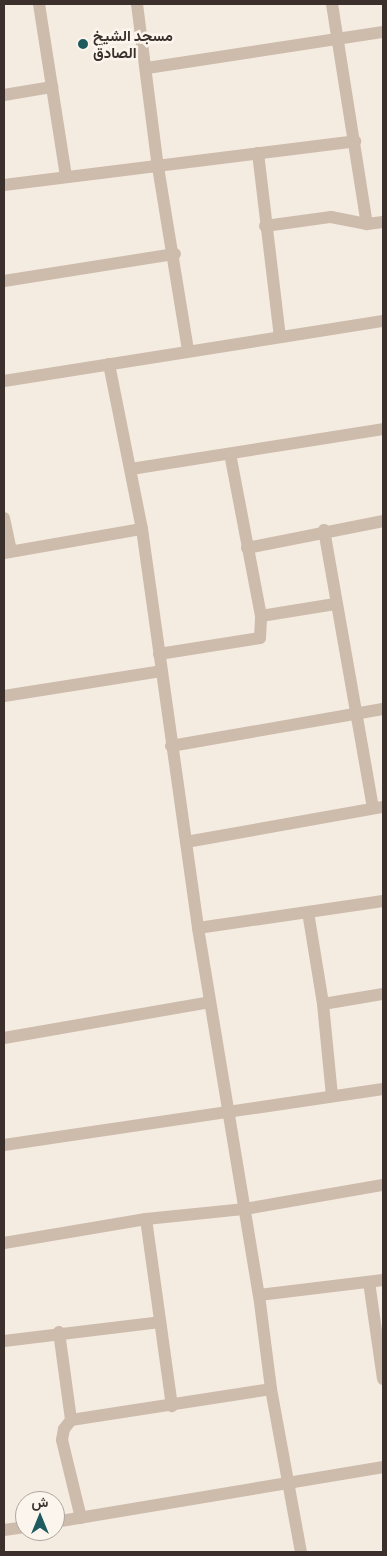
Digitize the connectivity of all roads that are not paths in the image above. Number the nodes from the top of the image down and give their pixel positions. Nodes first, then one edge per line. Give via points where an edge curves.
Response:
1 (39, 4) edge
2 (137, 4) edge
3 (332, 4) edge
4 (383, 32) edge
5 (339, 40) junction
6 (147, 68) junction
7 (52, 87) junction
8 (4, 95) edge
9 (355, 141) junction
10 (258, 153) junction
11 (158, 166) junction
12 (66, 178) junction
13 (4, 185) edge
14 (383, 222) edge
15 (367, 224) junction
16 (265, 226) junction
17 (174, 254) junction
18 (4, 281) edge
19 (382, 325) edge
20 (280, 337) junction
21 (188, 350) junction
22 (109, 364) junction
23 (4, 381) edge
24 (383, 429) edge
25 (230, 454) junction
26 (131, 469) junction
27 (4, 518) edge
28 (383, 521) edge
29 (142, 529) junction
30 (324, 530) junction
31 (247, 548) junction
32 (7, 552) edge
33 (334, 604) junction
34 (261, 616) junction
35 (159, 654) junction
36 (161, 671) junction
37 (4, 696) edge
38 (383, 709) edge
39 (356, 713) junction
40 (171, 746) junction
41 (378, 808) edge
42 (186, 842) junction
43 (383, 901) edge
44 (308, 912) junction
45 (198, 928) junction
46 (383, 994) edge
47 (210, 1002) junction
48 (323, 1004) junction
49 (4, 1038) edge
50 (383, 1089) edge
51 (332, 1096) junction
52 (230, 1112) junction
53 (4, 1145) edge
54 (383, 1185) edge
55 (245, 1210) junction
56 (146, 1219) junction
57 (4, 1243) edge
58 (383, 1280) edge
59 (369, 1282) junction
60 (259, 1296) junction
61 (160, 1322) junction
62 (59, 1332) junction
63 (4, 1341) edge
64 (383, 1374) edge
65 (271, 1388) junction
66 (172, 1406) junction
67 (72, 1420) junction
68 (383, 1467) edge
69 (288, 1483) junction
70 (80, 1518) junction
71 (65, 1520) edge
72 (301, 1552) edge

1 - 7 street
2 - 6 street
3 - 5 street
4 - 5 street
5 - 6 street
5 - 9 street
6 - 11 street
7 - 8 street
7 - 12 street
9 - 10 street
9 - 15 street
10 - 11 street
10 - 16 street
11 - 12 street
11 - 17 street
12 - 13 street
14 - 15 street
15 - 16 street via 331,217
16 - 20 street
17 - 18 street
17 - 21 street
19 - 20 street
20 - 21 street
21 - 22 street
22 - 23 street
22 - 26 street
24 - 25 street
25 - 26 street
25 - 31 street
26 - 29 street
27 - 32 street
28 - 30 street
29 - 32 street
29 - 35 street
30 - 31 street
30 - 33 street
31 - 34 street
33 - 34 street
33 - 39 street
34 - 35 street via 260,638
35 - 36 street
36 - 37 street
36 - 40 street
38 - 39 street
39 - 40 street
39 - 41 street
40 - 42 street
41 - 42 street
42 - 45 street
43 - 44 street
44 - 45 street
44 - 48 street
45 - 47 street
46 - 48 street
47 - 49 street
47 - 52 street
48 - 51 street
50 - 51 street
51 - 52 street
52 - 53 street
52 - 55 street
54 - 55 street
55 - 56 street
55 - 60 street
56 - 57 street
56 - 61 street
58 - 59 street
59 - 60 street
59 - 64 street
60 - 65 street
61 - 62 street
61 - 66 street
62 - 63 street
62 - 67 street
65 - 66 street
65 - 69 street
66 - 67 street
67 - 70 street via 64,1429 62,1440
68 - 69 street
69 - 70 street
69 - 72 street
70 - 71 street

